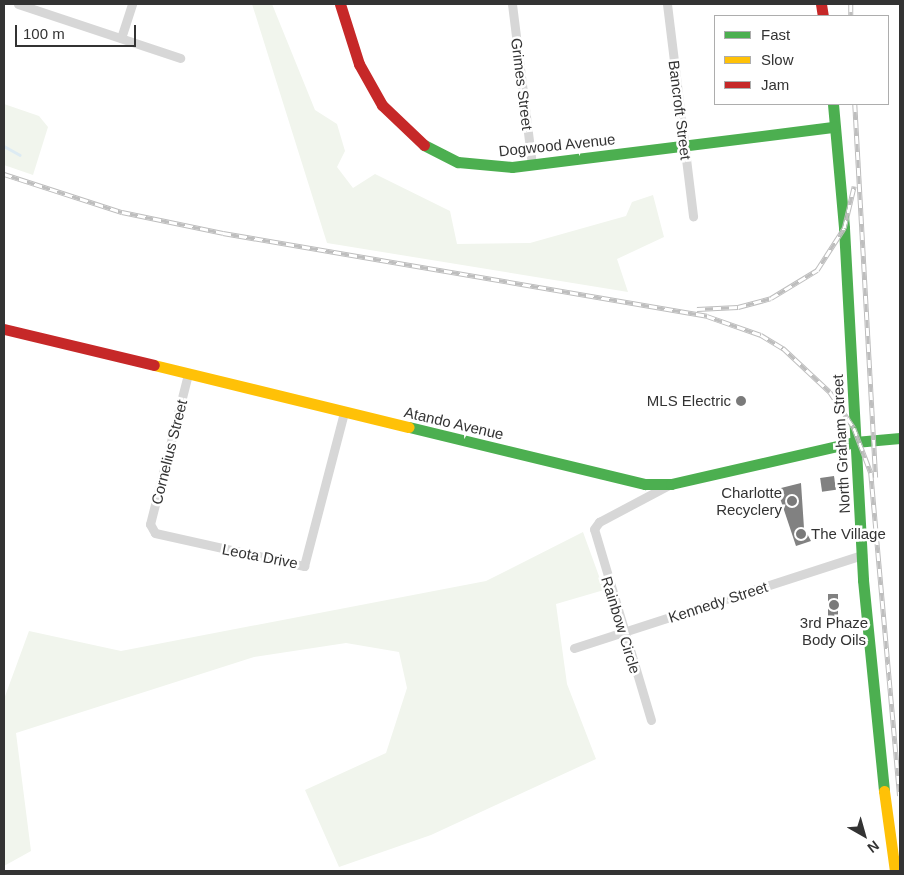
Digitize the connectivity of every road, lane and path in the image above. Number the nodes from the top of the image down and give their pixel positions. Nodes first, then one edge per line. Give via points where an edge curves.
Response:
1 (18, 4) edge
2 (132, 4) edge
3 (340, 4) edge
4 (512, 4) edge
5 (667, 4) edge
6 (121, 38) junction
7 (180, 58) dead end
8 (833, 105) edge
9 (835, 127) junction
10 (685, 145) junction
11 (532, 164) junction
12 (693, 216) dead end
13 (4, 329) edge
14 (188, 374) junction
15 (344, 412) junction
16 (900, 438) edge
17 (855, 442) junction
18 (671, 484) junction
19 (151, 530) joint
20 (862, 555) junction
21 (623, 632) junction
22 (574, 648) dead end
23 (651, 720) dead end
24 (895, 871) edge

1 - 6 street
2 - 6 street
3 - 11 main road, Dogwood Avenue via 368,83 410,136 435,153 458,162 494,167
4 - 11 street, Grimes Street
5 - 10 street, Bancroft Street
6 - 7 street
8 - 9 main road, North Graham Street
9 - 10 main road, Dogwood Avenue
9 - 17 main road, North Graham Street
10 - 11 main road, Dogwood Avenue
10 - 12 street, Bancroft Street
13 - 14 main road, Atando Avenue
14 - 15 main road, Atando Avenue
14 - 19 street, Cornelius Street
15 - 18 main road, Atando Avenue via 645,484
15 - 19 street, Leota Drive via 304,566
16 - 17 main road, Atando Avenue
17 - 18 main road, Atando Avenue
17 - 20 main road, North Graham Street
18 - 21 street, Rainbow Circle via 599,522 594,529
20 - 21 street, Kennedy Street
20 - 24 main road, North Graham Street via 875,719
21 - 22 street, Kennedy Street
21 - 23 street, Rainbow Circle

